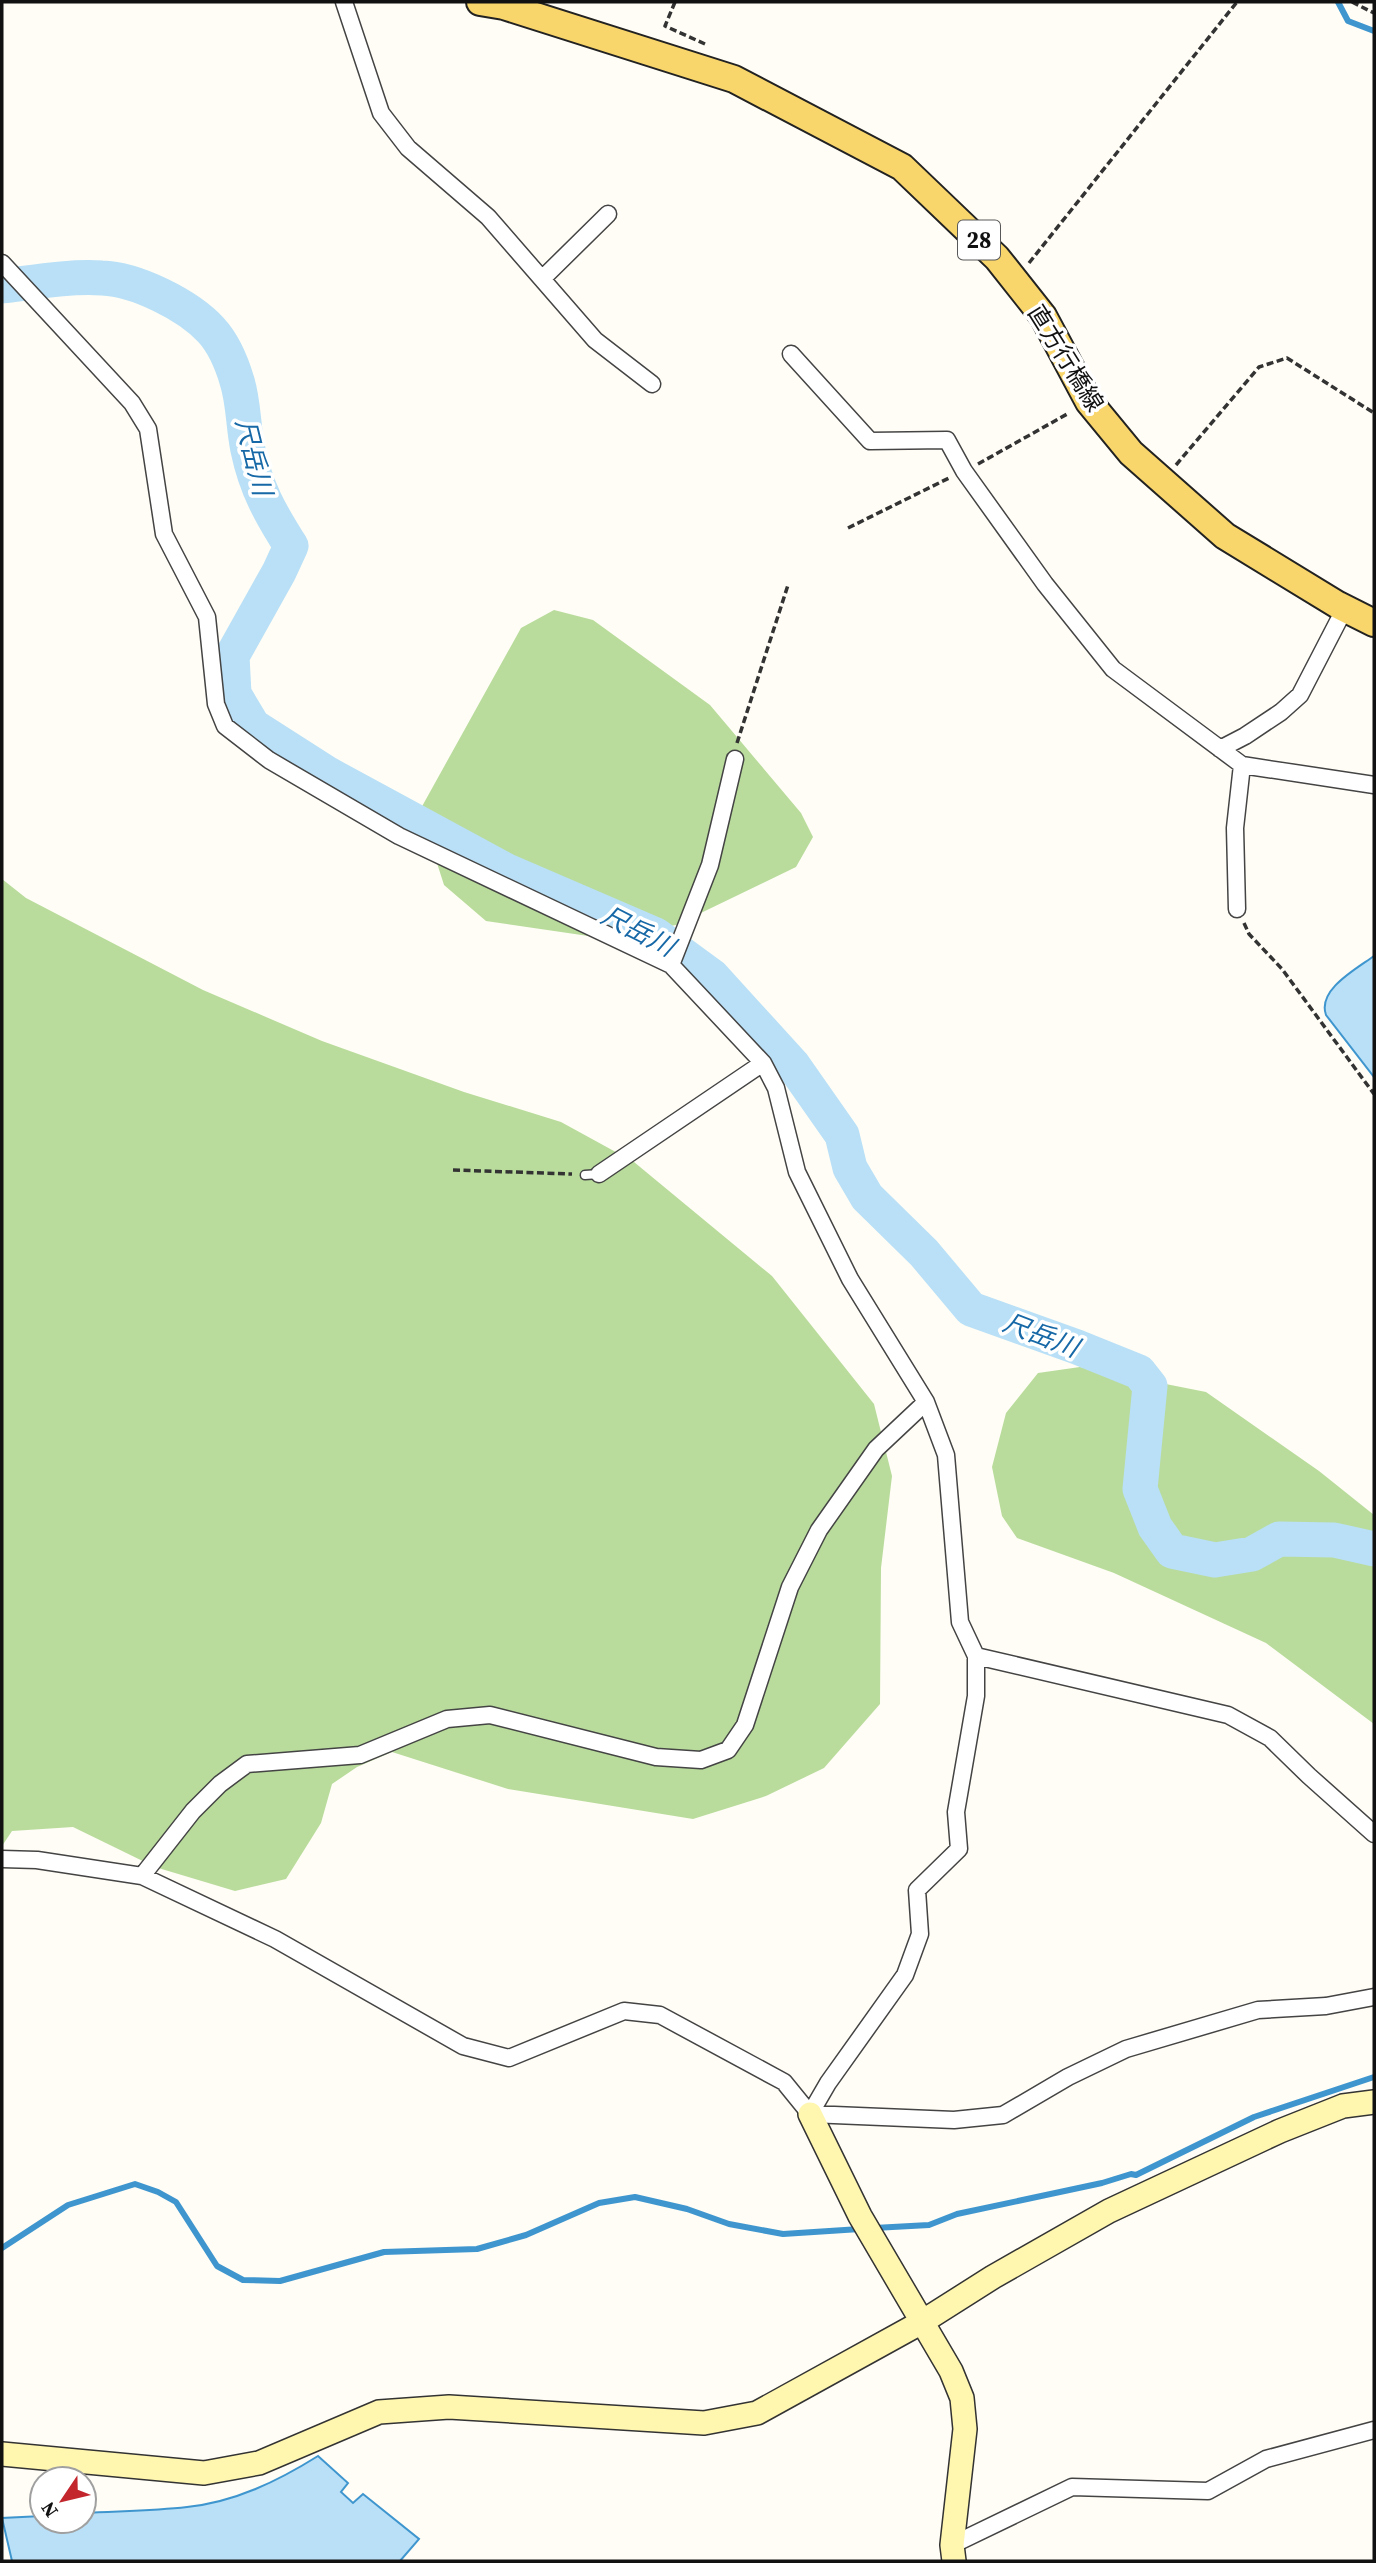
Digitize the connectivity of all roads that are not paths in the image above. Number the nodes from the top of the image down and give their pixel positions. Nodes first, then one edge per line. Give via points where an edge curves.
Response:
1 (344, 2) edge
2 (495, 3) edge
3 (608, 214) dead end
4 (2, 263) edge
5 (542, 279) junction
6 (791, 354) dead end
7 (652, 384) dead end
8 (1345, 608) junction
9 (1374, 623) edge
10 (1220, 749) junction
11 (735, 754) road end
12 (1242, 765) junction
13 (1374, 785) edge
14 (1237, 909) road end
15 (671, 965) junction
16 (763, 1063) junction
17 (592, 1174) road end
18 (926, 1402) junction
19 (976, 1656) junction
20 (1374, 1834) edge
21 (2, 1859) edge
22 (142, 1876) junction
23 (1374, 1997) edge
24 (1374, 2102) edge
25 (810, 2114) junction
26 (922, 2322) junction
27 (1374, 2430) edge
28 (2, 2454) edge
29 (953, 2553) edge

1 - 5 street via 382,113 408,148 488,217
2 - 8 main road, 直方行橋線 / 28 via 734,79 902,167 997,258 1043,316 1089,402 1131,453 1225,536
3 - 5 street
4 - 15 street via 132,403 148,429 164,534 207,617 216,704 225,726 269,760 399,836
5 - 7 street via 595,340
6 - 10 street via 870,441 947,440 1045,584 1113,669
8 - 9 main road, 直方行橋線 / 28
8 - 10 street via 1300,695
10 - 12 street
11 - 15 street via 710,865
12 - 13 street
12 - 14 street via 1235,828
15 - 16 street
16 - 17 street
16 - 18 street via 776,1088 797,1172 850,1279
18 - 19 street via 947,1455 960,1622
18 - 22 street via 876,1449 819,1530 790,1587 745,1725 728,1750 701,1760 656,1757 490,1715 447,1719 360,1755 247,1764 192,1811
19 - 20 street via 1228,1715 1270,1738
19 - 25 street via 976,1696 956,1812 959,1849 917,1891 920,1934 905,1975
21 - 22 street via 48,1861
22 - 25 street via 275,1939 463,2046 509,2058 624,2011 660,2015 784,2082
23 - 25 street via 1326,2006 1258,2010 1126,2049 1003,2115 954,2120
24 - 26 street via 1343,2106 1280,2131 1109,2211
25 - 26 street via 860,2216
26 - 28 street via 757,2413 705,2423 449,2407 379,2412 260,2463 204,2473
26 - 29 street via 962,2398 965,2429
27 - 29 street via 1266,2459 1208,2491 1072,2487

